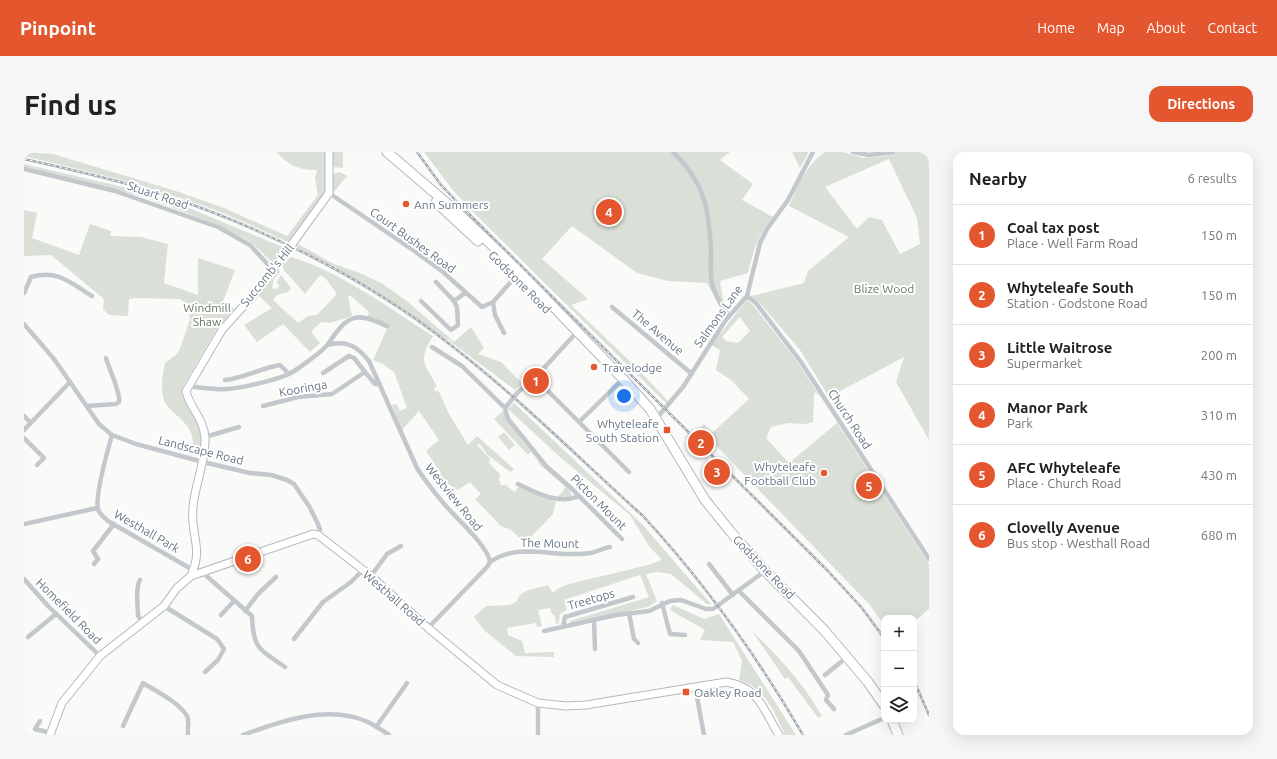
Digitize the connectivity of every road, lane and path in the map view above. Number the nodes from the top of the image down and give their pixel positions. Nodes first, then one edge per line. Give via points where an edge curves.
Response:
1 (329, 152) edge
2 (379, 152) edge
3 (673, 152) edge
4 (813, 152) edge
5 (853, 152) edge
6 (892, 152) edge
7 (389, 156) edge
8 (24, 169) edge
9 (329, 193) junction
10 (476, 235) junction
11 (272, 269) junction
12 (516, 276) junction
13 (436, 282) dead end
14 (24, 293) edge
15 (465, 293) junction
16 (92, 296) dead end
17 (747, 296) junction
18 (421, 301) dead end
19 (454, 301) junction
20 (493, 302) junction
21 (612, 307) dead end
22 (728, 316) junction
23 (24, 324) edge
24 (387, 326) dead end
25 (504, 333) dead end
26 (576, 333) junction
27 (327, 345) junction
28 (432, 347) dead end
29 (106, 358) dead end
30 (365, 372) junction
31 (323, 373) dead end
32 (289, 374) junction
33 (692, 374) junction
34 (225, 380) dead end
35 (622, 381) junction
36 (70, 382) junction
37 (380, 384) junction
38 (541, 384) dead end
39 (187, 386) junction
40 (87, 406) junction
41 (263, 406) dead end
42 (505, 408) junction
43 (24, 416) edge
44 (655, 420) junction
45 (580, 422) junction
46 (31, 423) junction
47 (239, 427) dead end
48 (24, 430) edge
49 (112, 434) junction
50 (205, 437) junction
51 (24, 438) edge
52 (203, 462) junction
53 (37, 465) dead end
54 (629, 472) dead end
55 (518, 484) dead end
56 (579, 496) junction
57 (97, 508) junction
58 (24, 524) edge
59 (114, 524) junction
60 (318, 535) junction
61 (622, 539) dead end
62 (401, 546) dead end
63 (610, 547) dead end
64 (929, 560) edge
65 (490, 562) junction
66 (94, 564) dead end
67 (709, 564) dead end
68 (363, 570) junction
69 (766, 571) junction
70 (202, 572) junction
71 (192, 573) junction
72 (370, 576) junction
73 (276, 577) dead end
74 (24, 580) edge
75 (140, 580) dead end
76 (739, 591) junction
77 (733, 595) junction
78 (633, 596) dead end
79 (234, 601) junction
80 (662, 603) junction
81 (164, 606) junction
82 (245, 611) junction
83 (629, 613) junction
84 (56, 614) junction
85 (222, 615) dead end
86 (594, 620) junction
87 (144, 623) junction
88 (563, 627) junction
89 (428, 628) junction
90 (544, 631) dead end
91 (685, 635) dead end
92 (28, 637) dead end
93 (294, 639) dead end
94 (638, 643) dead end
95 (595, 649) dead end
96 (100, 656) junction
97 (847, 657) junction
98 (285, 667) dead end
99 (205, 672) dead end
100 (825, 675) dead end
101 (407, 683) dead end
102 (694, 686) junction
103 (881, 701) edge
104 (538, 703) junction
105 (834, 709) dead end
106 (881, 719) edge
107 (40, 721) dead end
108 (893, 723) edge
109 (123, 726) dead end
110 (376, 727) junction
111 (35, 730) junction
112 (857, 733) edge
113 (50, 734) edge
114 (33, 735) edge
115 (188, 735) edge
116 (243, 735) edge
117 (390, 735) edge
118 (538, 735) edge
119 (704, 735) edge
120 (779, 735) edge
121 (846, 735) edge
122 (898, 735) edge

1 - 9 street
2 - 7 highway, Godstone Road
3 - 22 street via 697,180 705,202 710,224 712,284
4 - 17 street, Salmons Lane via 788,200 760,243
5 - 6 street via 869,156
7 - 10 highway, Godstone Road
8 - 11 street, Stuart Road via 116,190 218,227 250,245
9 - 11 street, Succomb's Hill, bridge
9 - 15 street, Court Bushes Road via 443,272
10 - 12 highway, Godstone Road
10 - 26 highway, Godstone Road
11 - 39 street, Succomb's Hill via 256,292 222,330
12 - 20 street
12 - 26 highway, Godstone Road
13 - 19 street
14 - 16 street via 31,277 53,274
15 - 19 street
15 - 20 street, Court Bushes Road via 482,307
17 - 22 street, Salmons Lane
17 - 64 street, Church Road via 756,303 801,362
18 - 19 street via 451,330 458,326 457,307
20 - 25 street via 495,316
21 - 33 street, The Avenue
22 - 33 street, Salmons Lane
23 - 36 street, Landscape Road
24 - 27 street via 369,317 359,316 346,322 330,338
26 - 35 highway, Godstone Road
26 - 42 street
27 - 32 street
27 - 37 street, Westview Road via 348,344 356,347 369,361
28 - 42 street via 462,366
29 - 40 street via 119,392 119,402
30 - 31 street, Kooringa via 354,358 349,356
30 - 37 street, Kooringa via 375,384
30 - 41 street, Kooringa via 332,394 298,397
32 - 34 street via 280,365 248,376
32 - 39 street via 227,389
33 - 44 street, Salmons Lane
35 - 44 highway, Godstone Road
35 - 45 street
36 - 40 street, Landscape Road
36 - 46 street
37 - 65 street, Westview Road via 425,481 485,551
38 - 45 street
39 - 50 street via 187,398 197,411
40 - 49 street, Landscape Road via 99,424
42 - 56 street, Picton Mount via 508,419 546,466
43 - 46 street
44 - 69 highway, Godstone Road via 705,500
45 - 54 street
46 - 48 street
47 - 50 street
49 - 52 street, Landscape Road via 136,444
49 - 57 street via 102,473
50 - 52 street
51 - 53 street via 44,458
52 - 60 street, Landscape Road via 270,475 294,484 302,493 318,524
52 - 71 street via 196,483 193,522 198,546
55 - 56 street via 559,499
56 - 61 street, Picton Mount
57 - 58 street
57 - 59 street, Westhall Park via 100,514
59 - 66 street via 93,552 98,558
59 - 71 street, Westhall Park
60 - 68 street, Westhall Road
60 - 70 street via 313,534
62 - 72 street via 387,554
63 - 65 street, The Mount via 590,553 512,552
65 - 89 street
67 - 77 street
68 - 72 street, Westhall Road
68 - 93 street via 352,582 324,602
69 - 76 street
69 - 97 highway, Godstone Road via 803,607
70 - 71 street
70 - 79 street
71 - 81 street
72 - 89 street, Westhall Road
73 - 82 street
74 - 84 street, Homefield Road
75 - 87 street via 137,591 138,616
76 - 77 street
76 - 105 street via 800,651 828,695 826,700
77 - 80 street via 709,609 681,600
78 - 88 street, Treetops via 565,617
79 - 82 street
79 - 85 street
80 - 83 street via 649,611
80 - 91 street via 670,634
81 - 87 street
81 - 99 street via 217,639 224,649 218,660
82 - 98 street via 252,616 252,629 257,647
83 - 86 street
83 - 94 street via 634,638
84 - 92 street
84 - 96 street, Homefield Road
86 - 88 street
86 - 95 street
87 - 96 street
88 - 90 street
89 - 104 street, Westhall Road via 498,685
96 - 113 street via 62,703
97 - 100 street
97 - 103 highway, Godstone Road
101 - 110 street
102 - 104 street, Westhall Road via 586,705
102 - 119 street
102 - 120 street, Westhall Road via 726,682 748,689 755,695
104 - 118 street
106 - 112 street
107 - 111 street
108 - 122 highway
109 - 115 street via 143,683 174,702 183,711 187,717
110 - 116 street via 368,722 345,716 312,716 274,723
110 - 117 street
111 - 113 street
111 - 114 street
112 - 121 street

